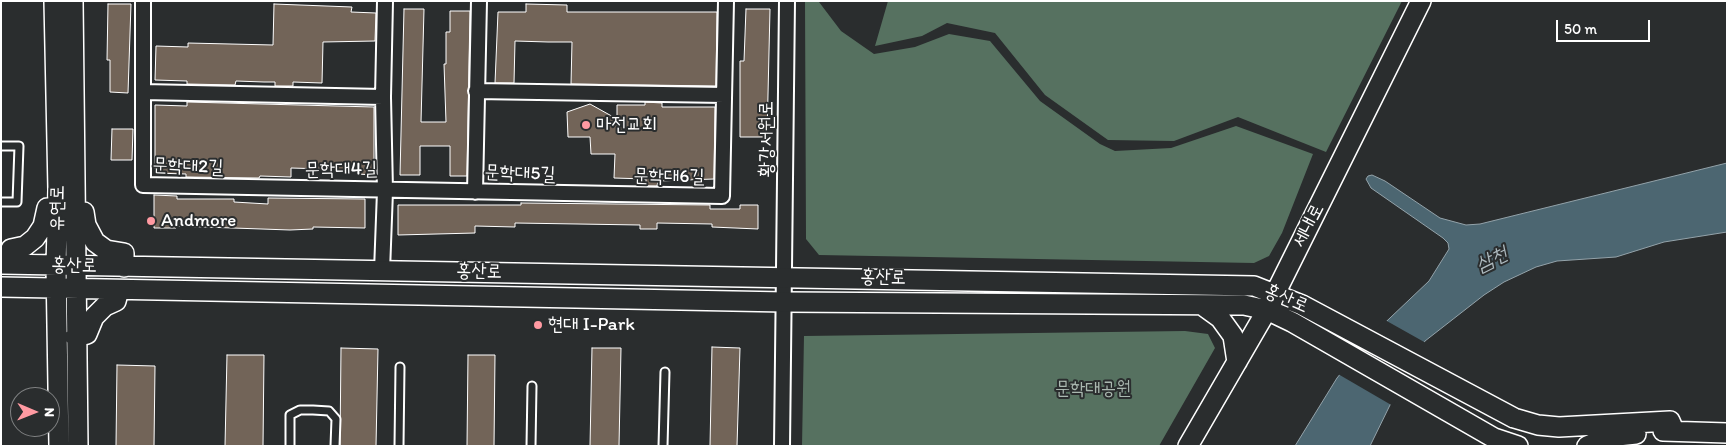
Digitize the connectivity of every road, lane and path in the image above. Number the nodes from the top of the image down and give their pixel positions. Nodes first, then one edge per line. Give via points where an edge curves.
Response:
1 (54, 1) edge
2 (73, 1) edge
3 (143, 1) edge
4 (385, 1) edge
5 (479, 1) edge
6 (726, 1) edge
7 (787, 1) edge
8 (1421, 1) edge
9 (476, 91) junction
10 (143, 92) junction
11 (724, 95) junction
12 (383, 96) junction
13 (1, 146) edge
14 (265, 188) joint
15 (385, 191) junction
16 (475, 192) junction
17 (603, 194) joint
18 (1, 202) edge
19 (67, 210) junction
20 (6, 264) edge
21 (56, 266) junction
22 (76, 266) junction
23 (124, 267) junction
24 (382, 271) junction
25 (785, 276) junction
26 (1, 287) edge
27 (57, 287) junction
28 (77, 288) junction
29 (118, 290) junction
30 (1275, 293) junction
31 (785, 302) junction
32 (1202, 305) junction
33 (1267, 310) junction
34 (75, 337) junction
35 (1237, 362) junction
36 (400, 367) dead end
37 (665, 372) dead end
38 (532, 386) dead end
39 (1674, 430) junction
40 (1727, 433) edge
41 (1496, 442) edge
42 (59, 446) edge
43 (78, 446) edge
44 (290, 446) edge
45 (336, 446) edge
46 (399, 446) edge
47 (531, 446) edge
48 (663, 446) edge
49 (782, 446) edge
50 (1188, 446) edge
51 (1518, 446) edge
52 (1588, 446) edge

1 - 19 street, 유연로
2 - 19 street, 유연로
3 - 10 street, 문학대2길
4 - 12 street, 문학대4길
5 - 9 street, 문학대5길
6 - 11 street, 문학대6길
7 - 25 street, 황강서원로
8 - 30 street, 세내로
9 - 11 street
9 - 16 street, 문학대5길
10 - 12 street
10 - 14 street, 문학대2길 via 143,185
11 - 17 street, 문학대6길 via 722,196
12 - 15 street, 문학대4길
13 - 18 lane via 19,146 17,202
14 - 15 street, 문학대4길
15 - 16 street
15 - 24 street
16 - 17 street, 문학대5길
19 - 20 street via 48,208 36,238 25,246 11,249
19 - 21 street, 유연로
19 - 22 street, 유연로
19 - 23 street via 84,212 86,225 95,242 106,250 124,253
20 - 21 street, 홍산로
21 - 22 street, 홍산로
21 - 27 street, 유연로
22 - 23 street, 홍산로
22 - 28 street, 유연로
23 - 24 street, 홍산로
24 - 25 street, 홍산로
25 - 30 street, 홍산로 via 1254,286
25 - 31 street, 황강서원로
26 - 27 street, 홍산로
27 - 28 street, 홍산로
27 - 42 street, 유연로
28 - 29 street, 홍산로
28 - 34 street, 유연로
29 - 31 street, 홍산로
29 - 34 street via 116,301 94,317 87,334
30 - 33 street, 세내로
30 - 39 street, 홍산로 via 1514,418 1558,427 1670,422
31 - 32 street, 홍산로
31 - 49 street, 황강서원로
32 - 33 street, 홍산로 via 1244,305
32 - 35 street via 1220,318 1233,336
33 - 35 street, 세내로
33 - 41 street, 홍산로
34 - 43 street, 유연로
35 - 50 street, 세내로
36 - 46 lane
37 - 48 lane
38 - 47 lane
39 - 40 street, 홍산로
39 - 52 street via 1608,437
41 - 51 street, 홍산로
44 - 45 lane via 290,416 300,410 313,410 329,411 336,419

